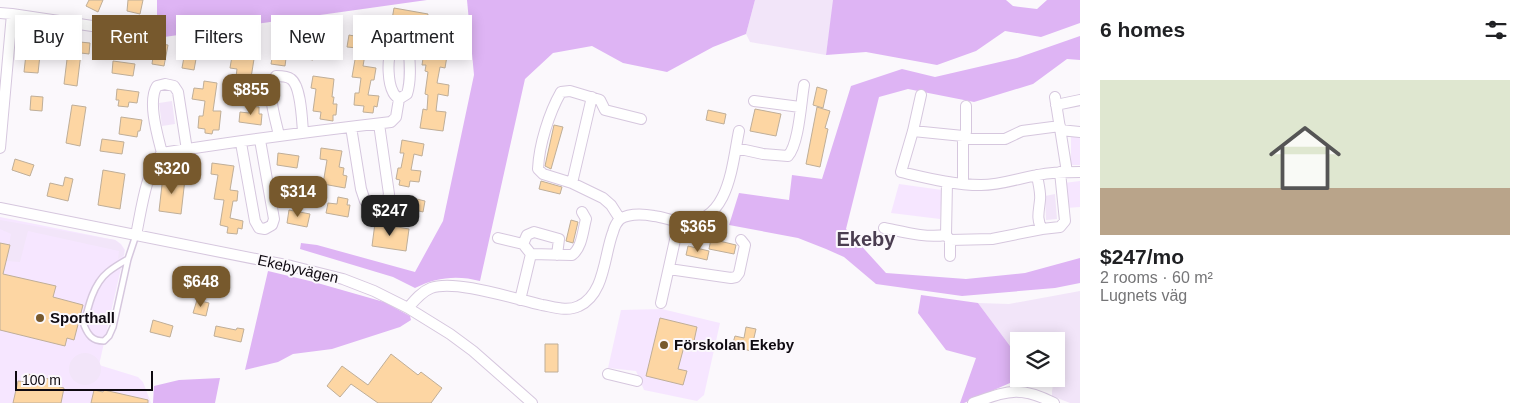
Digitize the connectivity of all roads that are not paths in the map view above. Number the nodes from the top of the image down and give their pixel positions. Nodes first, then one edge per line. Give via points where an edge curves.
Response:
1 (0, 13) edge
2 (12, 14) junction
3 (92, 25) edge
4 (804, 85) dead end
5 (921, 95) dead end
6 (592, 97) junction
7 (399, 99) dead end
8 (1080, 100) edge
9 (754, 101) dead end
10 (966, 106) dead end
11 (800, 108) junction
12 (641, 119) dead end
13 (1, 122) edge
14 (380, 124) junction
15 (351, 127) junction
16 (1060, 128) junction
17 (913, 130) junction
18 (303, 132) junction
19 (739, 132) dead end
20 (1080, 132) edge
21 (279, 136) junction
22 (963, 138) junction
23 (260, 140) junction
24 (241, 142) junction
25 (0, 148) edge
26 (736, 148) junction
27 (187, 150) junction
28 (162, 154) junction
29 (1064, 172) junction
30 (1080, 172) edge
31 (1037, 175) junction
32 (567, 181) junction
33 (947, 182) junction
34 (962, 184) junction
35 (0, 208) edge
36 (582, 212) dead end
37 (620, 220) junction
38 (679, 222) junction
39 (884, 228) dead end
40 (1042, 229) junction
41 (136, 235) junction
42 (498, 238) dead end
43 (948, 238) junction
44 (741, 240) dead end
45 (522, 244) junction
46 (530, 254) junction
47 (557, 255) junction
48 (950, 256) dead end
49 (128, 259) junction
50 (669, 269) junction
51 (520, 300) junction
52 (661, 302) dead end
53 (408, 308) junction
54 (608, 374) dead end
55 (637, 380) dead end
56 (532, 403) edge
57 (973, 403) edge
58 (1054, 403) edge

1 - 2 street
2 - 3 street
2 - 13 street
4 - 11 street
5 - 17 street
6 - 12 street via 600,100 605,110
6 - 32 street
6 - 32 street via 561,92 548,119 538,169 543,174
7 - 14 street via 396,117 391,122
8 - 16 street via 1056,101
9 - 11 street
10 - 22 street
11 - 26 street via 792,151 788,156
13 - 25 street
14 - 15 street
14 - 15 street via 389,194 388,202 383,206 365,201
15 - 18 street
16 - 20 street
16 - 22 street via 1022,131 1005,139
16 - 29 street
17 - 22 street
17 - 33 street via 901,172
18 - 21 street
18 - 21 street via 296,84 291,78 276,76 271,82 270,92
19 - 26 street
21 - 23 street
22 - 34 street
23 - 24 street
23 - 24 street via 274,219 272,225 265,229 259,228 256,221
24 - 27 street
26 - 38 street via 722,201 711,214 698,221
27 - 28 street
27 - 28 street via 178,92 174,86 165,84 157,86 153,92
28 - 41 street via 151,171
29 - 30 street
29 - 31 street
29 - 40 street via 1065,222 1060,227
31 - 34 street via 1003,183
31 - 40 street via 1038,223
32 - 37 street via 603,198
33 - 34 street
33 - 43 street
35 - 41 street, Ekebyvägen
36 - 47 street via 586,219 577,250 572,255
37 - 38 street via 640,214
37 - 51 street via 610,240 598,287 580,306 561,309
38 - 50 street
39 - 43 street
40 - 43 street via 992,239
41 - 49 lane
41 - 53 street, Ekebyvägen via 316,271 374,291
42 - 45 street
43 - 48 street
44 - 50 street via 745,245 736,277
45 - 46 street
45 - 47 street via 527,235 534,232 560,239
46 - 47 street
46 - 51 street
49 - 49 lane via 107,272 94,292 84,325 97,341 104,341 109,336
50 - 52 street
51 - 53 street via 443,285 429,289
53 - 56 street, Ekebyvägen via 473,351
54 - 55 street
57 - 58 street via 1006,392 1023,391

